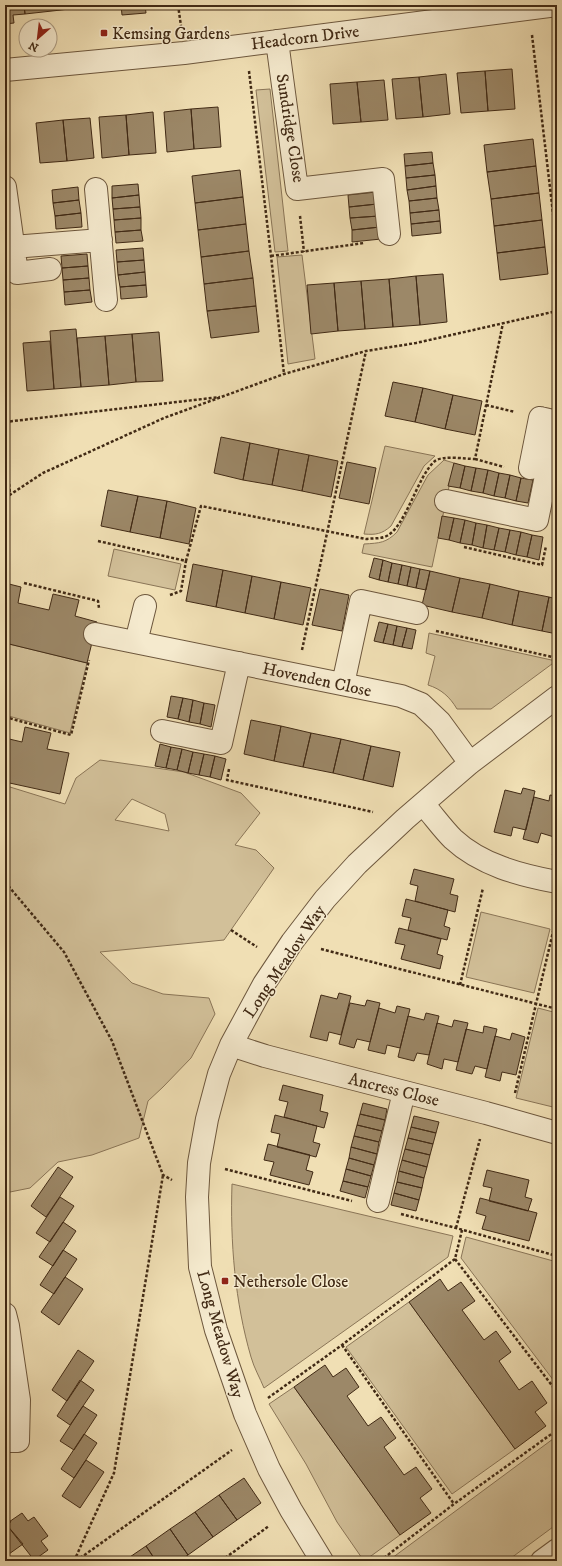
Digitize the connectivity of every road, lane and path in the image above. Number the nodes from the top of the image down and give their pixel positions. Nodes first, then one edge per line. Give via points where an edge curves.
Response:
1 (557, 5) edge
2 (529, 9) junction
3 (277, 41) junction
4 (246, 45) junction
5 (5, 70) edge
6 (5, 187) edge
7 (96, 189) dead end
8 (297, 189) junction
9 (389, 234) joint
10 (101, 240) junction
11 (13, 247) junction
12 (557, 247) edge
13 (304, 252) junction
14 (271, 256) junction
15 (50, 269) dead end
16 (106, 300) dead end
17 (557, 311) edge
18 (503, 323) junction
19 (366, 351) junction
20 (284, 374) junction
21 (224, 396) junction
22 (548, 420) edge
23 (5, 422) edge
24 (5, 439) edge
25 (530, 468) dead end
26 (10, 494) junction
27 (5, 498) edge
28 (446, 501) dead end
29 (326, 532) junction
30 (547, 539) dead end
31 (98, 541) dead end
32 (464, 547) dead end
33 (186, 561) junction
34 (180, 590) dead end
35 (145, 606) dead end
36 (417, 613) joint
37 (95, 634) dead end
38 (136, 642) junction
39 (557, 658) edge
40 (239, 663) junction
41 (297, 675) junction
42 (343, 684) junction
43 (557, 697) edge
44 (78, 704) dead end
45 (5, 717) edge
46 (162, 731) dead end
47 (470, 763) junction
48 (230, 765) dead end
49 (423, 804) junction
50 (405, 819) junction
51 (489, 863) junction
52 (5, 882) edge
53 (557, 882) edge
54 (557, 915) edge
55 (292, 942) junction
56 (460, 985) junction
57 (537, 1004) junction
58 (557, 1009) edge
59 (231, 1045) junction
60 (404, 1092) junction
61 (486, 1113) junction
62 (508, 1119) junction
63 (557, 1133) edge
64 (163, 1174) junction
65 (197, 1197) junction
66 (378, 1201) dead end
67 (456, 1228) dead end
68 (462, 1230) dead end
69 (455, 1259) junction
70 (5, 1314) edge
71 (342, 1344) junction
72 (557, 1392) edge
73 (245, 1414) junction
74 (557, 1430) edge
75 (253, 1434) junction
76 (5, 1441) edge
77 (454, 1504) junction
78 (291, 1510) junction
79 (557, 1550) edge
80 (75, 1561) edge
81 (221, 1561) edge
82 (322, 1561) edge
83 (380, 1561) edge
84 (542, 1561) edge

1 - 2 street, Headcorn Drive
2 - 3 street, Headcorn Drive
2 - 12 path
3 - 4 street, Headcorn Drive
3 - 8 street, Sundridge Close
4 - 5 street, Headcorn Drive
4 - 14 path
6 - 11 street
7 - 10 street
8 - 9 street, Sundridge Close via 382,179
8 - 13 path
9 - 13 path via 390,240
10 - 11 street
10 - 16 street
11 - 15 street via 17,273
13 - 14 path
14 - 20 path
17 - 18 path
18 - 19 path via 416,343
18 - 29 path via 475,459 447,458 436,461 426,473 395,530 385,537 366,539
19 - 20 path
19 - 29 path
20 - 21 path
21 - 23 path
21 - 26 path via 128,434 43,473
22 - 25 street
22 - 28 street via 547,471 537,520
24 - 26 path
26 - 27 path
29 - 33 path via 201,506
29 - 41 path
30 - 32 path via 542,565
31 - 33 path
33 - 34 path
35 - 38 street
36 - 39 path via 422,628
36 - 42 street via 362,601
37 - 38 street, Hovenden Close
38 - 40 street, Hovenden Close
40 - 41 street, Hovenden Close
40 - 46 street via 222,743
41 - 42 street, Hovenden Close
42 - 47 street, Hovenden Close via 401,696 421,704 440,722
43 - 47 street, Long Meadow Way
44 - 45 path via 71,735
47 - 49 street, Long Meadow Way
48 - 50 path via 227,780
49 - 50 street, Long Meadow Way
49 - 51 street via 454,839 475,856
50 - 55 street, Long Meadow Way via 357,864
51 - 53 street
51 - 56 path
52 - 64 path via 64,952 109,1034
54 - 57 path
55 - 56 path
55 - 59 street, Long Meadow Way via 264,984
56 - 57 path
57 - 58 path
57 - 62 path
59 - 60 street, Ancress Close
59 - 65 street, Long Meadow Way via 219,1074 207,1119 199,1163
60 - 61 street, Ancress Close
60 - 66 street
61 - 62 street, Ancress Close
61 - 67 path
62 - 63 street, Ancress Close
64 - 65 path
64 - 80 path via 114,1473
65 - 73 street, Long Meadow Way via 200,1267 216,1330
68 - 69 path
69 - 71 path
69 - 72 path
70 - 76 street via 18,1400 18,1441
71 - 73 path
71 - 77 path
73 - 75 street, Long Meadow Way
74 - 77 path
75 - 78 street, Long Meadow Way
75 - 80 path
77 - 83 path
78 - 81 path
78 - 82 street, Long Meadow Way
79 - 84 street

